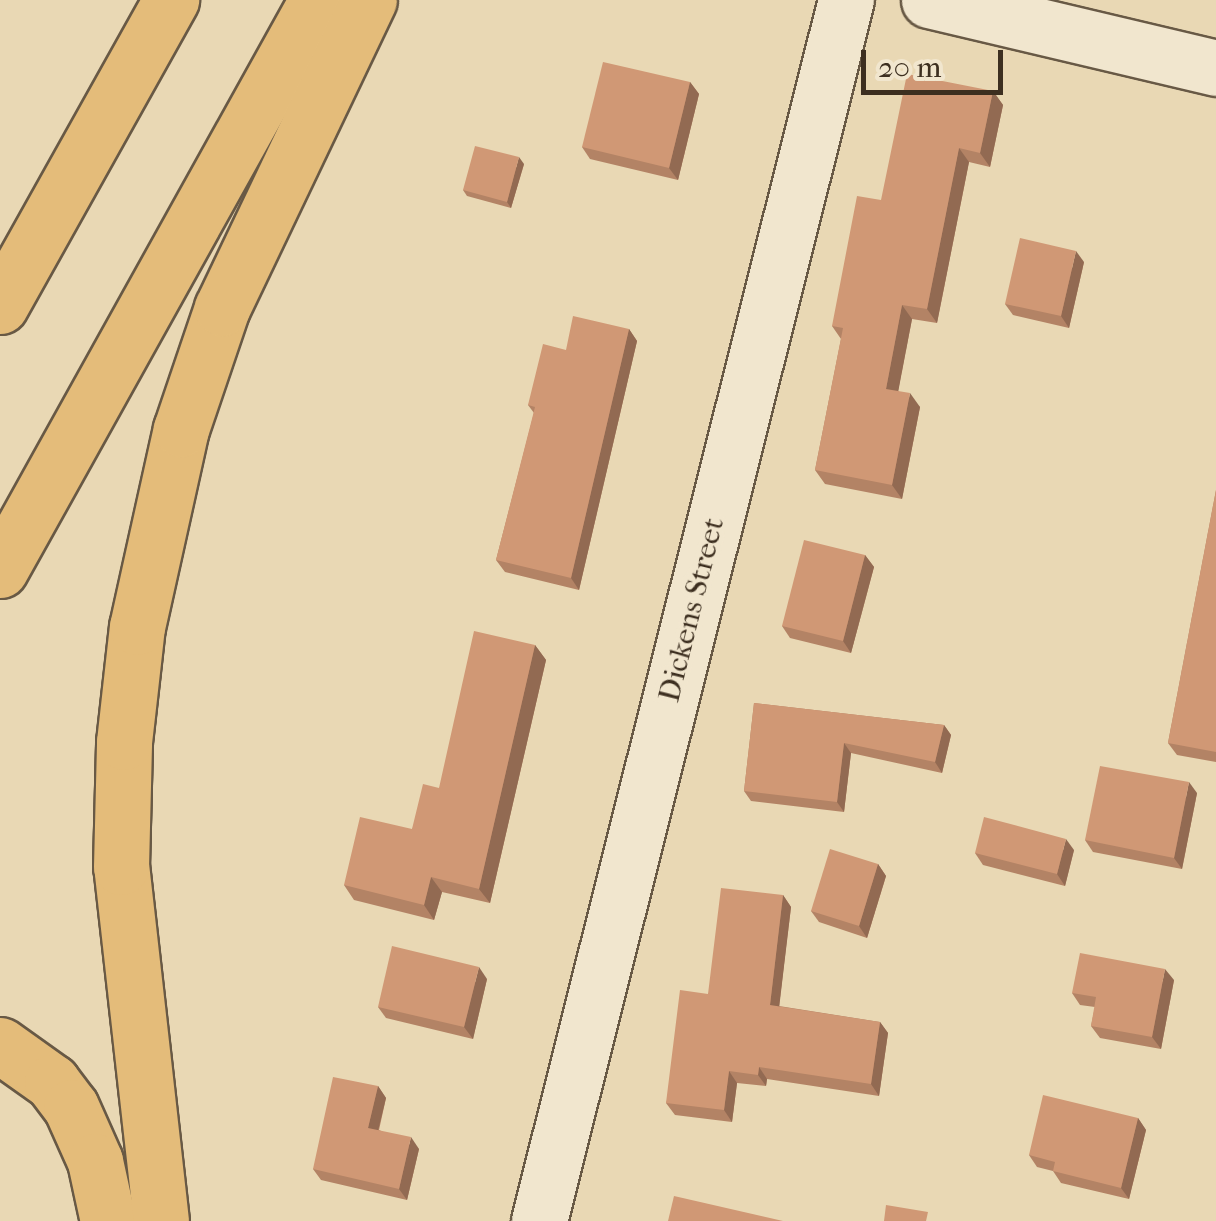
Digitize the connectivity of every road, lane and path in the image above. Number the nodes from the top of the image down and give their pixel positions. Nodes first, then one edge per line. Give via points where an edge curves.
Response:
1 (171, 0) edge
2 (317, 0) edge
3 (369, 0) edge
4 (846, 0) edge
5 (928, 0) edge
6 (1216, 68) edge
7 (0, 306) edge
8 (0, 570) edge
9 (0, 1045) edge
10 (108, 1221) edge
11 (160, 1221) edge
12 (538, 1221) edge

1 - 7 highway
2 - 8 highway
3 - 11 highway via 222,308 177,446 138,627 124,742 122,867
4 - 12 street, Dickens Street
5 - 6 street
9 - 10 highway via 52,1082 71,1107 95,1161

